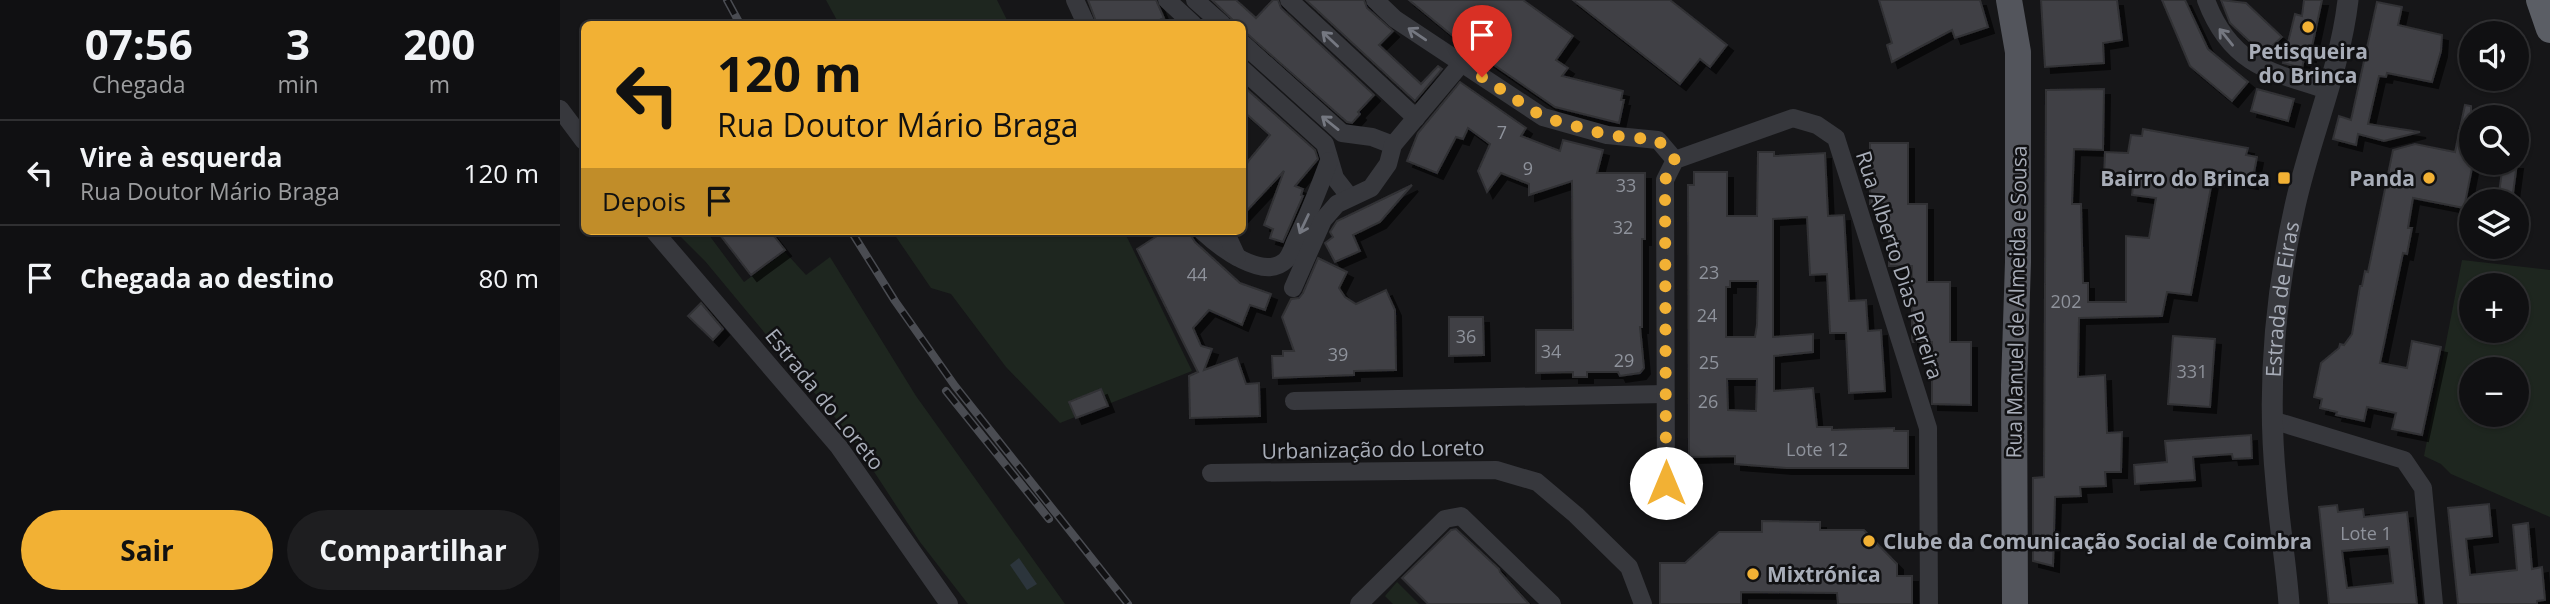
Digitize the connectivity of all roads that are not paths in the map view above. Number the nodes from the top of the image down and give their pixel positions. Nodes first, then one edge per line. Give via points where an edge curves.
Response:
1 (1075, 0) edge
2 (1167, 0) edge
3 (1195, 0) edge
4 (1289, 0) edge
5 (1375, 0) edge
6 (2010, 0) edge
7 (2206, 0) edge
8 (2348, 0) edge
9 (2540, 0) edge
10 (1085, 21) edge
11 (1185, 21) edge
12 (1219, 21) edge
13 (2550, 29) edge
14 (1246, 47) edge
15 (1461, 64) junction
16 (1246, 73) edge
17 (2328, 90) junction
18 (560, 109) edge
19 (1416, 118) junction
20 (581, 137) edge
21 (1393, 145) junction
22 (1675, 160) junction
23 (1329, 161) junction
24 (1349, 197) junction
25 (657, 235) edge
26 (1206, 235) edge
27 (1227, 235) edge
28 (1237, 257) junction
29 (1293, 288) dead end
30 (1665, 394) junction
31 (1294, 401) dead end
32 (2272, 420) junction
33 (1211, 473) dead end
34 (1666, 483) dead end
35 (949, 604) edge
36 (1359, 604) edge
37 (1552, 604) edge
38 (1643, 604) edge
39 (1929, 604) edge
40 (2015, 604) edge
41 (2290, 604) edge
42 (2434, 604) edge

1 - 10 street
2 - 11 street
3 - 12 street
19 -> 4 street
15 -> 5 street
6 - 40 main road, Rua Manuel de Almeida e Sousa via 2018,52
17 -> 7 street via 2267,71 2245,57 2224,38
8 - 17 street, Estrada de Eiras
9 - 13 highway
21 -> 14 street via 1342,133
15 - 19 street
15 - 22 street via 1543,117 1607,135 1658,140
16 - 23 street via 1325,144
17 - 32 street, Estrada de Eiras via 2295,207 2279,298
18 - 20 street
19 - 21 street
21 - 24 street via 1388,164 1371,188
22 - 30 street via 1665,180
22 - 39 street, Rua Alberto Dias Pereira via 1793,118 1817,125 1836,138 1928,428
23 - 24 street
23 -> 28 street via 1287,259 1274,267
24 - 29 street via 1323,220
25 - 35 street, Estrada do Loreto via 839,447
26 - 28 street
27 - 28 street
30 - 31 street
30 - 34 street
32 - 41 street, Estrada de Eiras
32 - 42 street via 2403,460 2423,488
33 - 38 street, Urbanização do Loreto via 1496,470 1537,482 1629,567
36 - 37 street via 1445,519 1461,516

